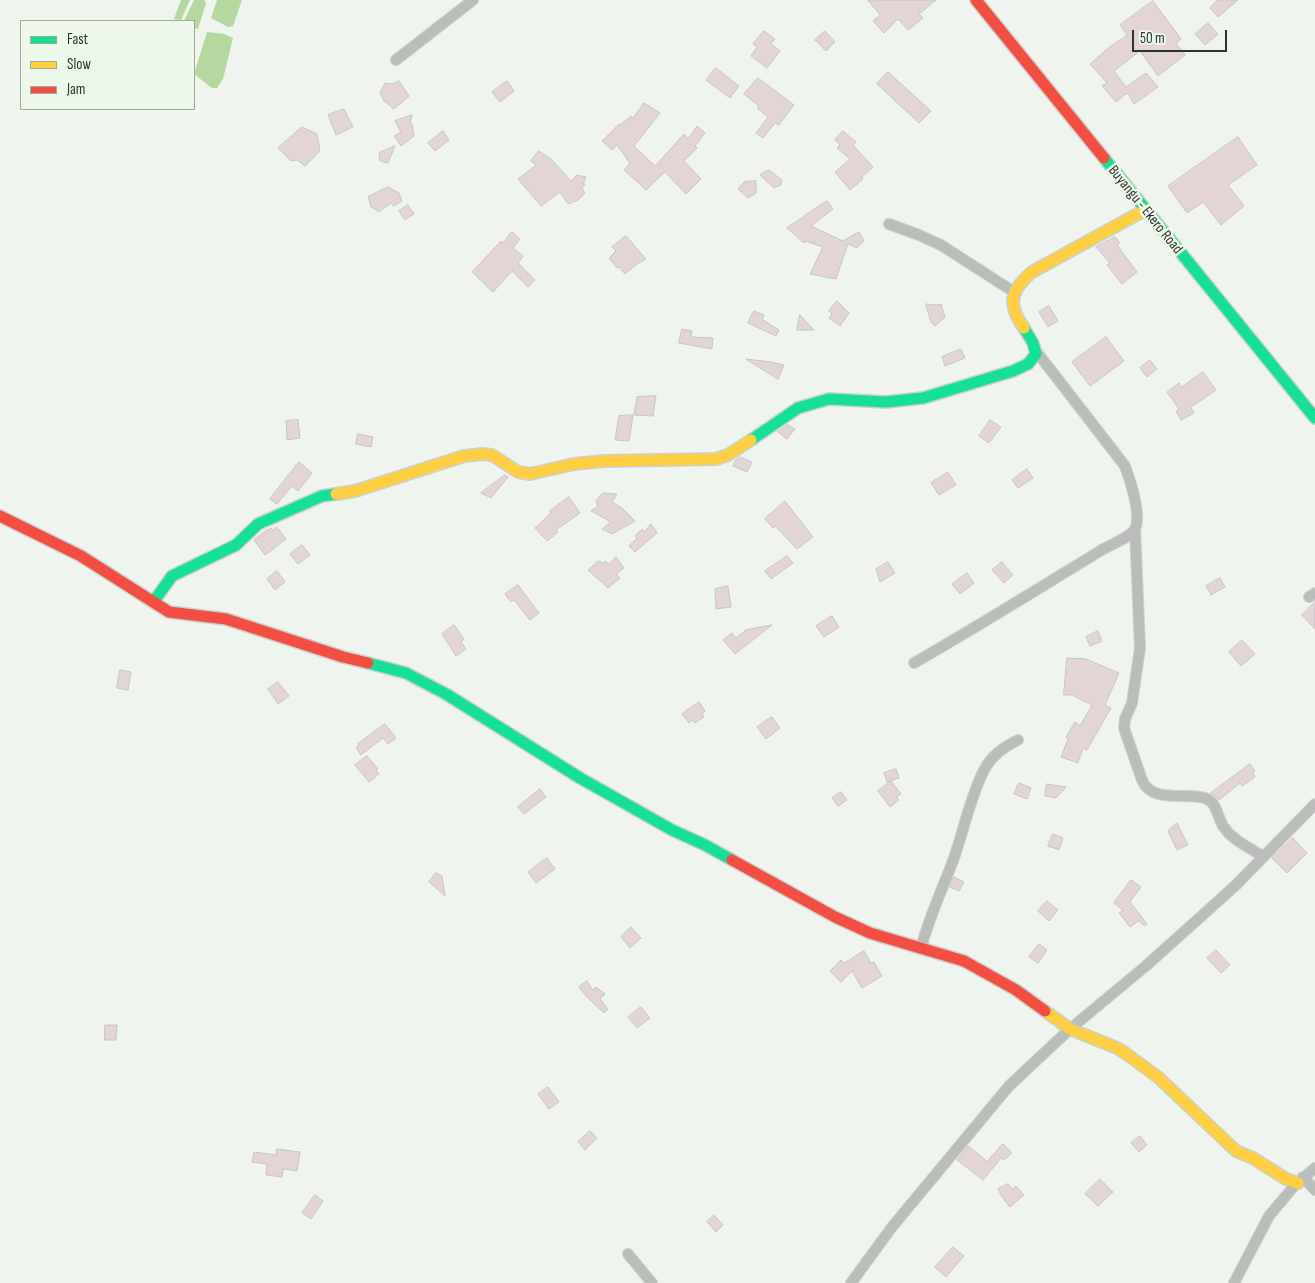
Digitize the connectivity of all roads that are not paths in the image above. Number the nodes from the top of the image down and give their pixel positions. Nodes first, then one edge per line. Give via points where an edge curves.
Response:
1 (473, 0) edge
2 (976, 0) edge
3 (396, 60) dead end
4 (1145, 210) junction
5 (889, 224) dead end
6 (1014, 292) junction
7 (1036, 351) junction
8 (1315, 418) edge
9 (0, 516) edge
10 (1135, 529) junction
11 (154, 601) junction
12 (914, 663) dead end
13 (1018, 740) dead end
14 (1315, 804) edge
15 (1262, 856) junction
16 (921, 948) junction
17 (1070, 1029) junction
18 (1315, 1168) edge
19 (1300, 1180) junction
20 (1315, 1190) edge
21 (628, 1254) dead end
22 (652, 1283) edge
23 (851, 1283) edge
24 (1234, 1283) edge

1 - 3 street
2 - 4 street, Buyangu - Ekero Road
4 - 6 street via 1032,272
4 - 8 street, Buyangu - Ekero Road
5 - 6 street via 941,245
6 - 7 street via 1012,299 1016,317
7 - 10 street via 1125,466 1136,513
7 - 11 street via 1034,358 1021,367 923,398 886,402 829,398 798,408 728,455 716,459 604,461 523,474 492,455 481,453 355,491 322,496 258,524 236,545 172,576
9 - 11 street via 81,556
10 - 12 street
10 - 15 street via 1140,648 1132,704 1124,728 1142,780 1147,788 1167,796 1207,798 1232,837
11 - 16 street via 169,612 226,620 406,673 446,694 580,778 791,894 870,933
13 - 16 street via 1001,748 984,769
14 - 15 street
15 - 17 street via 1148,965
16 - 17 street via 964,960 1016,990
17 - 19 street via 1128,1054 1159,1078 1236,1151 1286,1179
17 - 23 street via 1008,1086 892,1226
18 - 19 street
19 - 20 street
19 - 24 street via 1269,1216
21 - 22 street

